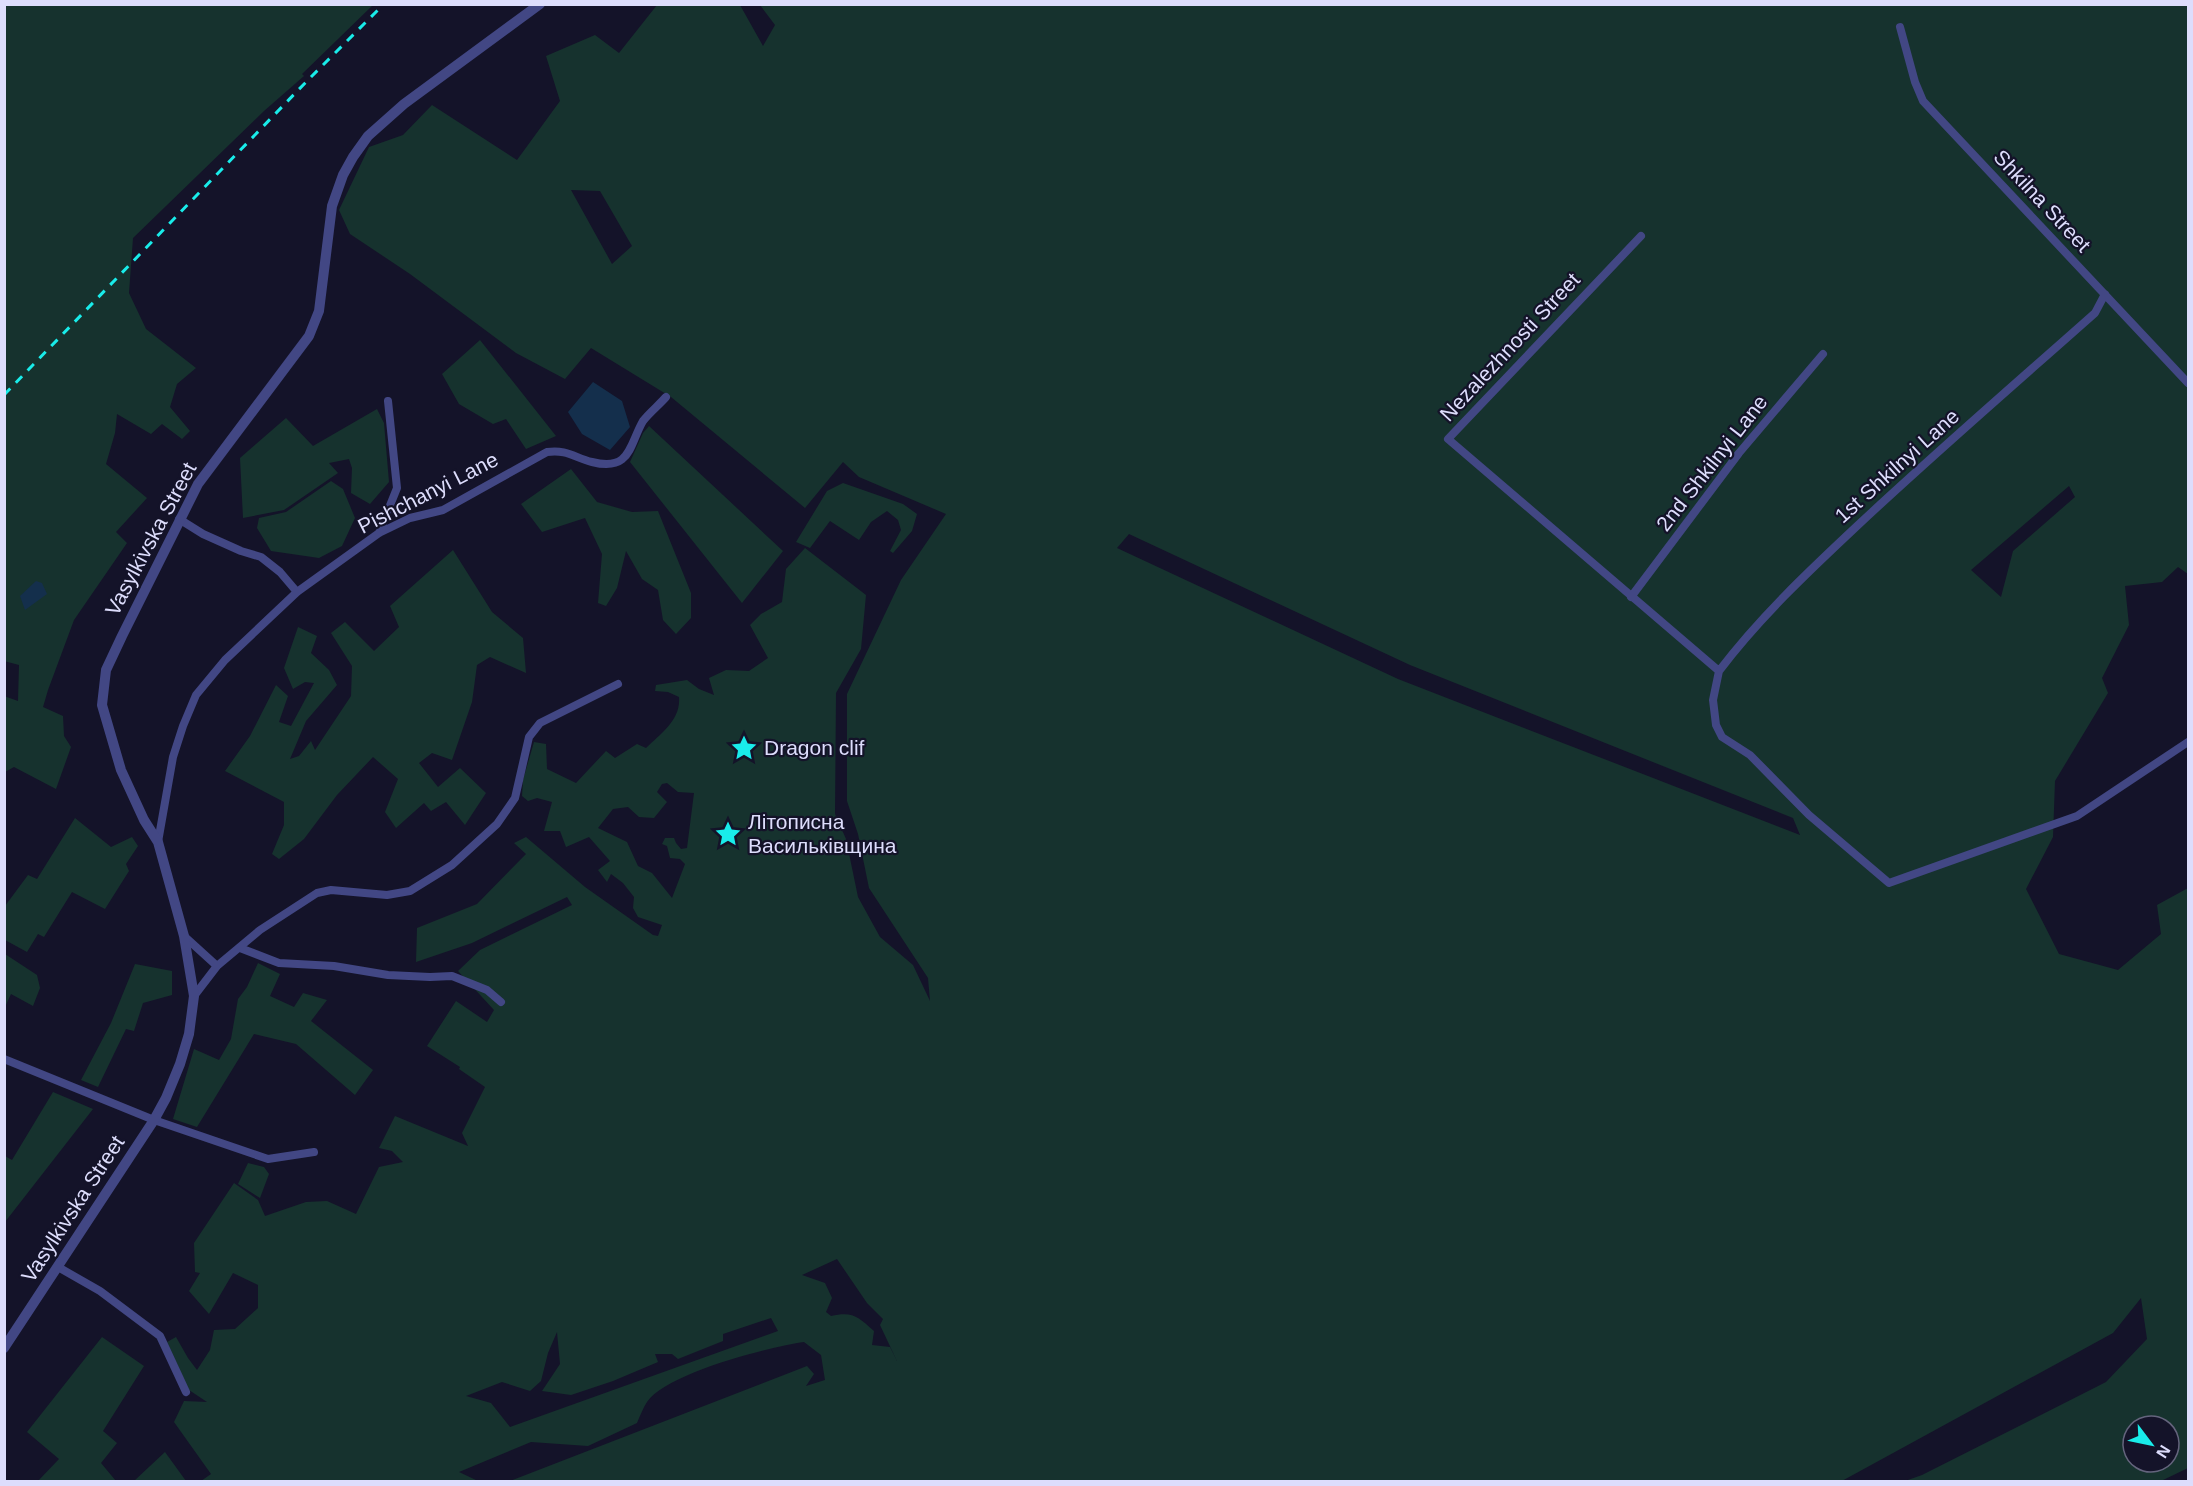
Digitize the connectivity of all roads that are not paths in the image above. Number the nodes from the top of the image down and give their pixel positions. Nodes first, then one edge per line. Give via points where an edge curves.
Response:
1 (540, 4) edge
2 (1900, 27) dead end
3 (1641, 236) dead end
4 (2104, 294) junction
5 (1823, 354) dead end
6 (2188, 383) edge
7 (666, 397) dead end
8 (388, 401) dead end
9 (179, 519) junction
10 (379, 533) junction
11 (297, 592) junction
12 (1631, 597) junction
13 (1719, 671) junction
14 (618, 684) dead end
15 (2188, 742) edge
16 (158, 842) junction
17 (184, 936) junction
18 (240, 948) junction
19 (217, 966) junction
20 (194, 996) junction
21 (501, 1002) dead end
22 (4, 1059) edge
23 (154, 1120) junction
24 (314, 1152) dead end
25 (58, 1268) junction
26 (4, 1348) edge
27 (186, 1392) dead end

1 - 9 street, Vasylkivska Street via 404,104 369,136 353,157 332,206 319,311 309,336 198,484
2 - 4 street, Shkilna Street via 1923,101
3 - 12 street, Nezalezhnosti Street via 1448,439
4 - 6 street, Shkilna Street
4 - 13 street, 1st Shkilnyi Lane via 2095,313 1820,561
5 - 12 street, 2nd Shkilnyi Lane via 1739,453
7 - 10 street, Pishchanyi Lane via 643,422 629,453 615,463 547,452 443,510 410,518
8 - 10 street via 397,488
9 - 11 street via 202,534 261,557
9 - 16 street, Vasylkivska Street via 106,670 102,705 121,770
10 - 11 street, Pishchanyi Lane
11 - 16 street, Pishchanyi Lane via 225,660 196,695 172,757
12 - 13 street
13 - 15 street via 1713,700 1722,737 1750,754 1809,815 1889,884 2077,816
14 - 18 street via 540,723 529,736 515,798 497,824 452,865 410,891 387,895 348,890 317,893 260,930
16 - 17 street, Vasylkivska Street
17 - 19 street
17 - 20 street, Vasylkivska Street
18 - 19 street
18 - 21 street via 279,963 334,966 388,975 452,976 487,990
19 - 20 street
20 - 23 street, Vasylkivska Street via 180,1064
22 - 23 street, Vasylkivska Street
23 - 24 street, Vasylkivska Street via 268,1159
23 - 25 street, Vasylkivska Street
25 - 26 street, Vasylkivska Street
25 - 27 street via 100,1291 160,1336

